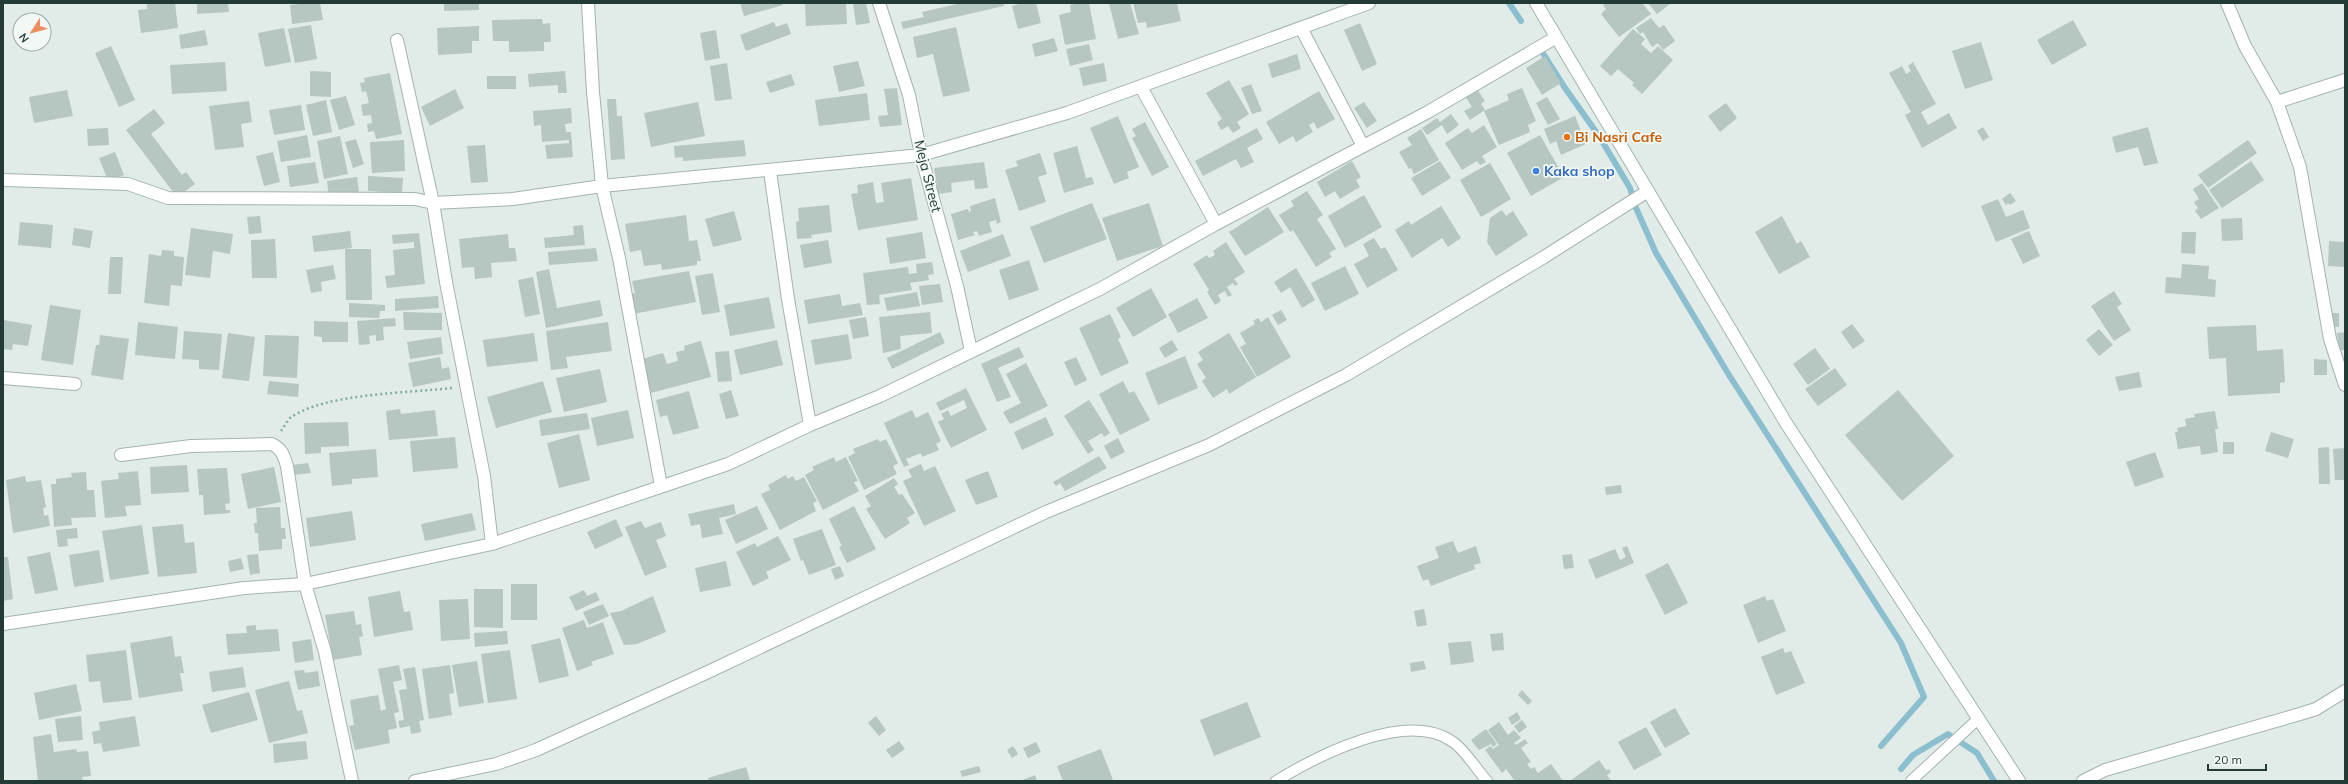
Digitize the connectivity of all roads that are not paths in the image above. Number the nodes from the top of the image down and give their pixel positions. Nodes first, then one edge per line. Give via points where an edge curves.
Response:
1 (588, 3) edge
2 (879, 3) edge
3 (1369, 3) edge
4 (1536, 3) edge
5 (2227, 3) edge
6 (1301, 28) junction
7 (1556, 38) junction
8 (397, 40) dead end
9 (2345, 80) edge
10 (1141, 87) junction
11 (2277, 102) junction
12 (1363, 146) junction
13 (921, 155) junction
14 (770, 171) junction
15 (3, 180) edge
16 (602, 186) junction
17 (1648, 191) junction
18 (433, 203) junction
19 (1216, 224) junction
20 (971, 351) junction
21 (3, 378) edge
22 (75, 384) dead end
23 (2345, 386) edge
24 (810, 425) junction
25 (121, 455) dead end
26 (662, 486) junction
27 (492, 544) junction
28 (304, 584) junction
29 (3, 624) edge
30 (2345, 691) edge
31 (1978, 719) junction
32 (352, 781) edge
33 (415, 781) edge
34 (1276, 781) edge
35 (1487, 781) edge
36 (1911, 781) edge
37 (2019, 781) edge
38 (2083, 781) edge

1 - 16 street
2 - 13 street, Meja Street via 909,95
3 - 6 street
4 - 7 street
5 - 11 street via 2246,46
6 - 10 street
6 - 12 street
7 - 12 street via 1428,112
7 - 17 street
8 - 18 street
9 - 11 street
10 - 13 street via 1067,113
10 - 19 street
11 - 23 street via 2300,167 2330,339
12 - 19 street
13 - 14 street
13 - 20 street, Meja Street via 957,286
14 - 16 street
14 - 24 street via 788,300
15 - 18 street via 128,184 168,198 415,199
16 - 18 street via 513,199
16 - 26 street via 619,258
17 - 31 street via 1786,423
17 - 33 street via 1544,257 1346,375 1222,439 1046,512 702,675 536,750 496,764
18 - 27 street via 484,476
19 - 20 street via 1100,289
20 - 24 street via 880,396
21 - 22 street
24 - 26 street via 728,464
25 - 28 street via 190,446 272,444 278,447 287,466
26 - 27 street
27 - 28 street
28 - 29 street via 244,588
28 - 32 street via 325,652
30 - 38 street via 2316,709 2263,727 2106,770
31 - 36 lane
31 - 37 street
34 - 35 lane via 1329,752 1356,742 1411,730 1425,731 1453,742

